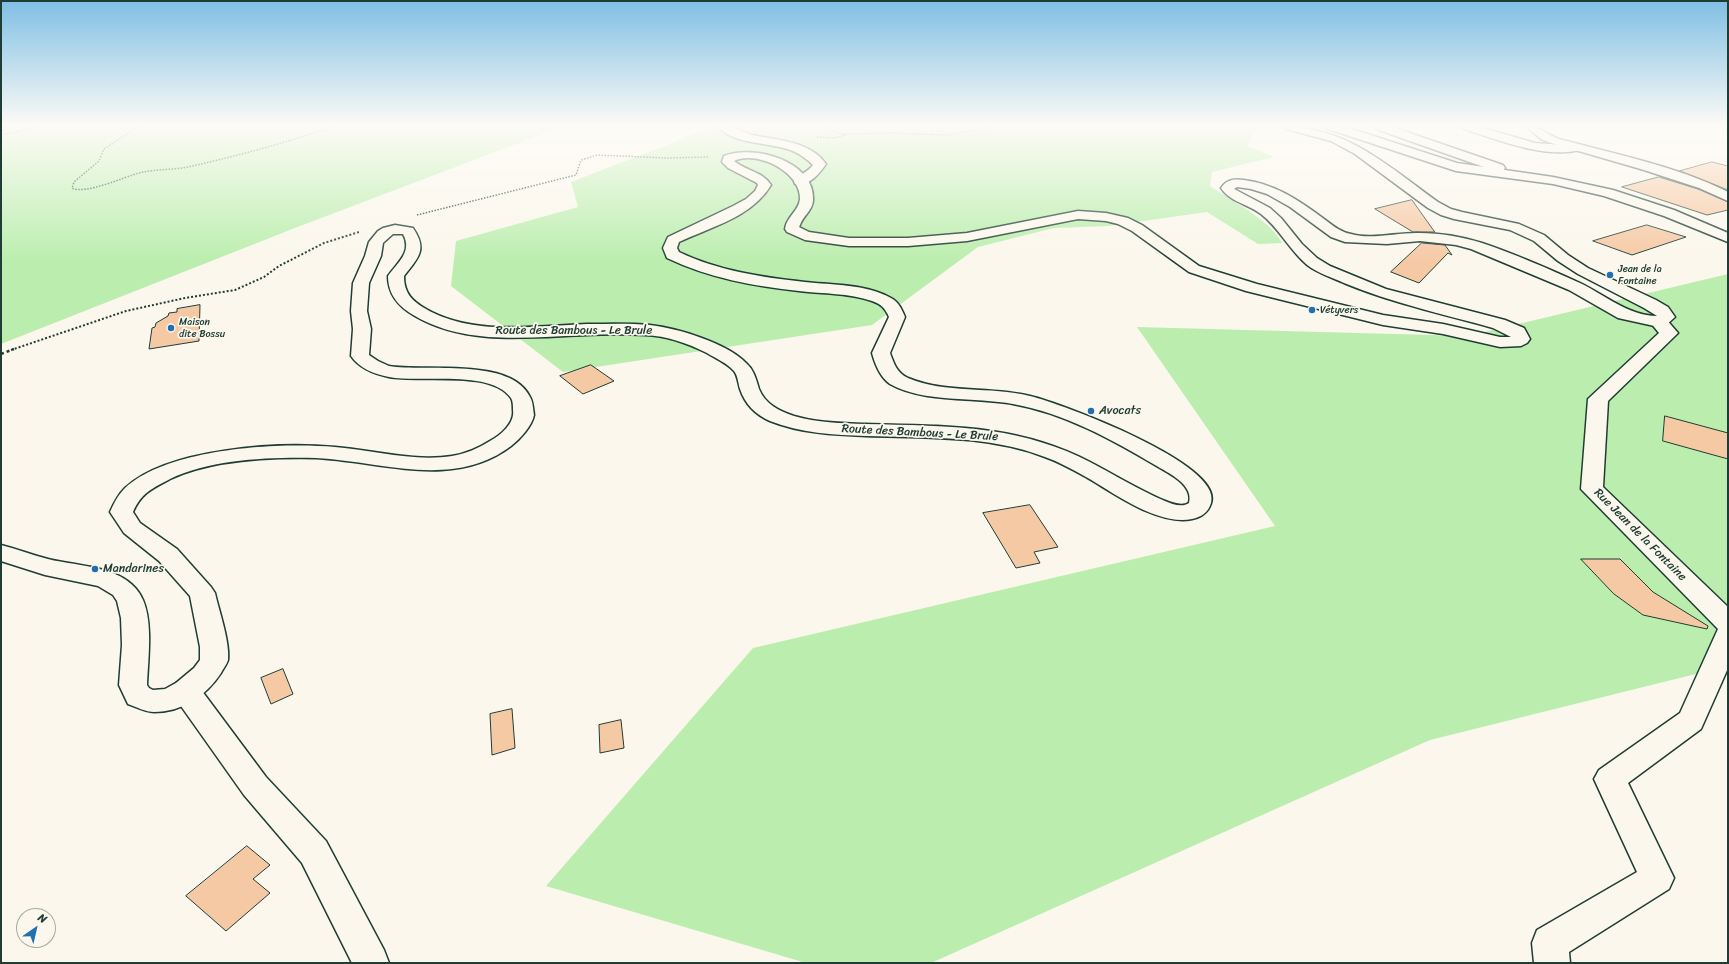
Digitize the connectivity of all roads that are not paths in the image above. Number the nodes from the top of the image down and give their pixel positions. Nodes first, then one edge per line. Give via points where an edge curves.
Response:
1 (743, 172) edge
2 (793, 172) edge
3 (814, 172) edge
4 (1390, 172) edge
5 (1495, 172) edge
6 (1661, 172) edge
7 (800, 181) junction
8 (1728, 196) edge
9 (1728, 238) edge
10 (1659, 322) junction
11 (1, 553) edge
12 (1728, 623) edge
13 (1728, 636) edge
14 (186, 691) junction
15 (371, 963) edge
16 (1552, 963) edge

1 - 14 main road, Route des Bambous - Le Brule via 762,180 765,185 763,191 755,199 725,216 673,240 670,248 672,255 685,262 731,275 776,284 845,291 885,300 894,309 897,318 881,353 886,370 892,377 922,388 1024,400 1086,421 1150,454 1196,484 1202,495 1197,510 1164,510 1050,450 1001,437 838,429 781,418 760,407 739,365 702,344 672,334 647,330 483,331 456,327 436,320 412,307 398,292 396,276 413,254 415,245 408,231 395,229 383,234 376,242 361,283 360,356 366,363 393,372 488,376 504,382 516,391 524,402 524,417 514,435 496,448 455,463 432,466 334,453 252,454 216,458 178,468 146,484 128,498 121,512 132,528 168,555 202,593 214,647 214,661 204,676
2 - 7 main road, Route des Bambous - Le Brule
3 - 7 main road
4 - 10 main road via 1446,212 1514,227 1539,238 1583,271 1662,311 1667,316
5 - 9 main road via 1568,183 1607,193 1655,208
6 - 8 main road
7 - 10 main road via 806,194 806,202 804,211 794,221 792,229 805,236 849,242 908,242 967,237 1078,215 1106,218 1122,221 1137,228 1194,269 1252,288 1383,320 1443,329 1500,342 1515,342 1522,339 1518,332 1499,324 1380,292 1325,269 1297,247 1265,211 1231,193 1227,188 1234,183 1252,185 1272,191 1295,204 1336,234 1350,239 1387,240 1420,237 1476,246 1575,287 1624,314
10 - 12 main road, Rue Jean de la Fontaine via 1669,333 1598,399 1592,489
11 - 14 main road via 45,567 105,579 122,589 130,600 134,618 133,685 138,696 152,701 168,700
13 - 16 main road via 1691,721 1610,779 1657,878 1550,943
14 - 15 main road via 255,786 314,852

